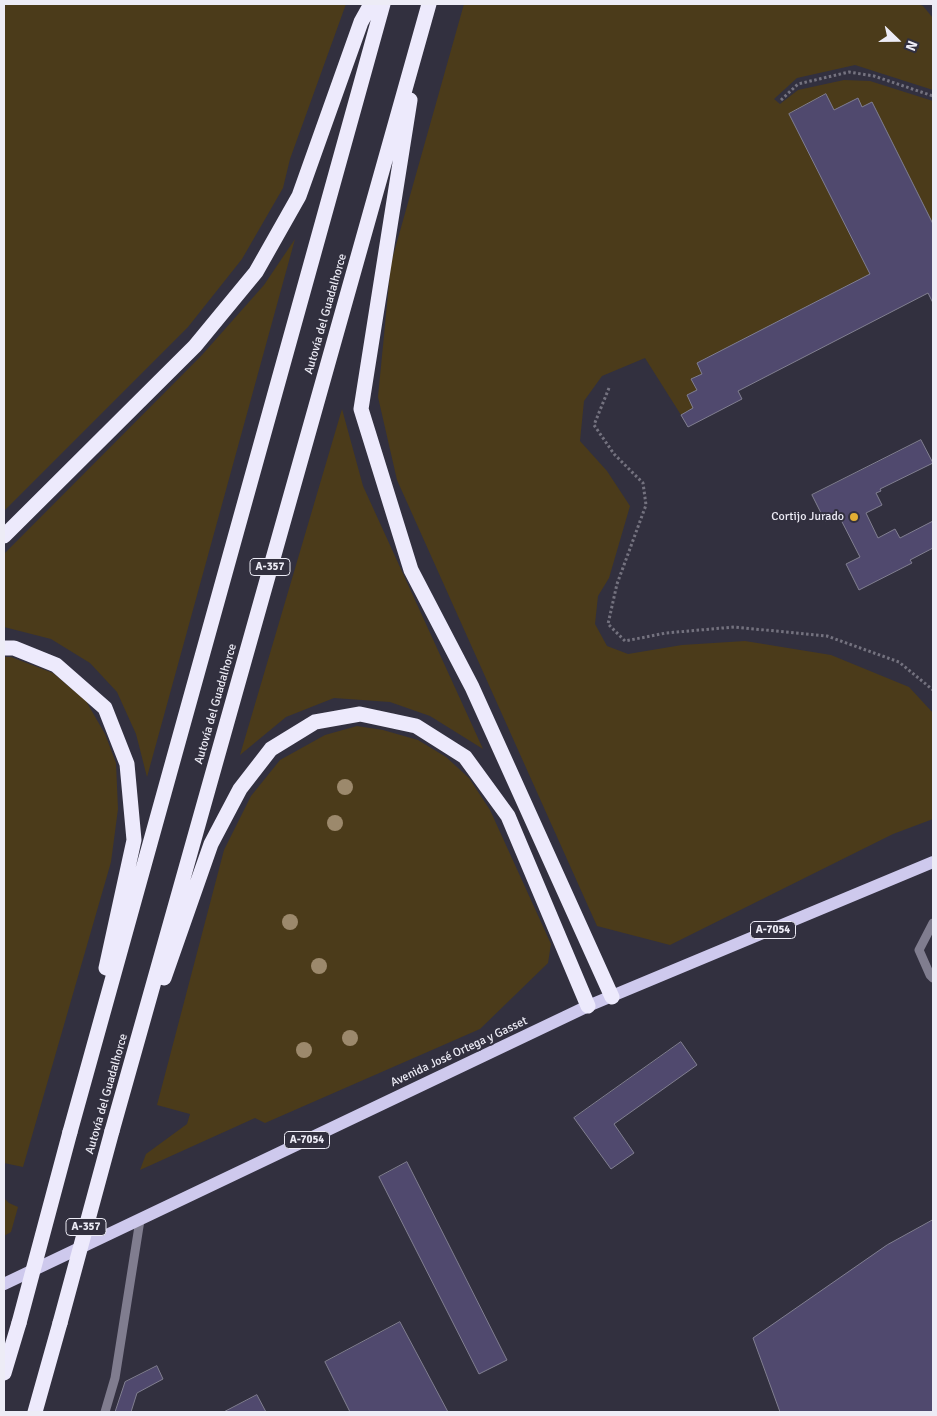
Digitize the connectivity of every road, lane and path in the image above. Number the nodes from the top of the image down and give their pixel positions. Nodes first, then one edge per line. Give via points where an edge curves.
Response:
1 (371, 4) edge
2 (383, 4) edge
3 (429, 4) edge
4 (421, 30) junction
5 (933, 96) edge
6 (781, 100) dead end
7 (608, 388) dead end
8 (4, 536) edge
9 (4, 648) edge
10 (933, 690) edge
11 (933, 862) edge
12 (933, 924) edge
13 (933, 978) edge
14 (612, 997) junction
15 (588, 1006) junction
16 (112, 1131) junction
17 (70, 1132) junction
18 (140, 1220) junction
19 (4, 1284) edge
20 (4, 1373) edge
21 (35, 1412) edge
22 (105, 1412) edge

1 - 8 highway via 361,22 299,196 256,272 195,346
2 - 17 highway, Autovía del Guadalhorce / A-357
3 - 4 highway, Autovía del Guadalhorce / A-357
4 - 14 highway via 361,408 411,570 472,687
4 - 16 highway, Autovía del Guadalhorce / A-357
5 - 6 path via 874,76 849,72 798,84
7 - 10 path via 594,425 614,454 643,483 646,505 617,584 608,624 625,641 666,633 734,627 827,636 899,662
9 - 17 highway via 14,648 56,665 105,708 127,764 134,840
11 - 14 main road, Avenida José Ortega y Gasset / A-7054
12 - 13 lane via 919,950
14 - 15 main road, Avenida José Ortega y Gasset / A-7054
15 - 16 highway via 508,816 465,758 416,726 360,714 315,722 271,749 240,789 211,844
15 - 18 main road, Avenida José Ortega y Gasset / A-7054
16 - 21 highway, Autovía del Guadalhorce / A-357, bridge
17 - 20 highway, Autovía del Guadalhorce / A-357, bridge
18 - 19 main road, Avenida José Ortega y Gasset / A-7054
18 - 22 lane via 115,1378

